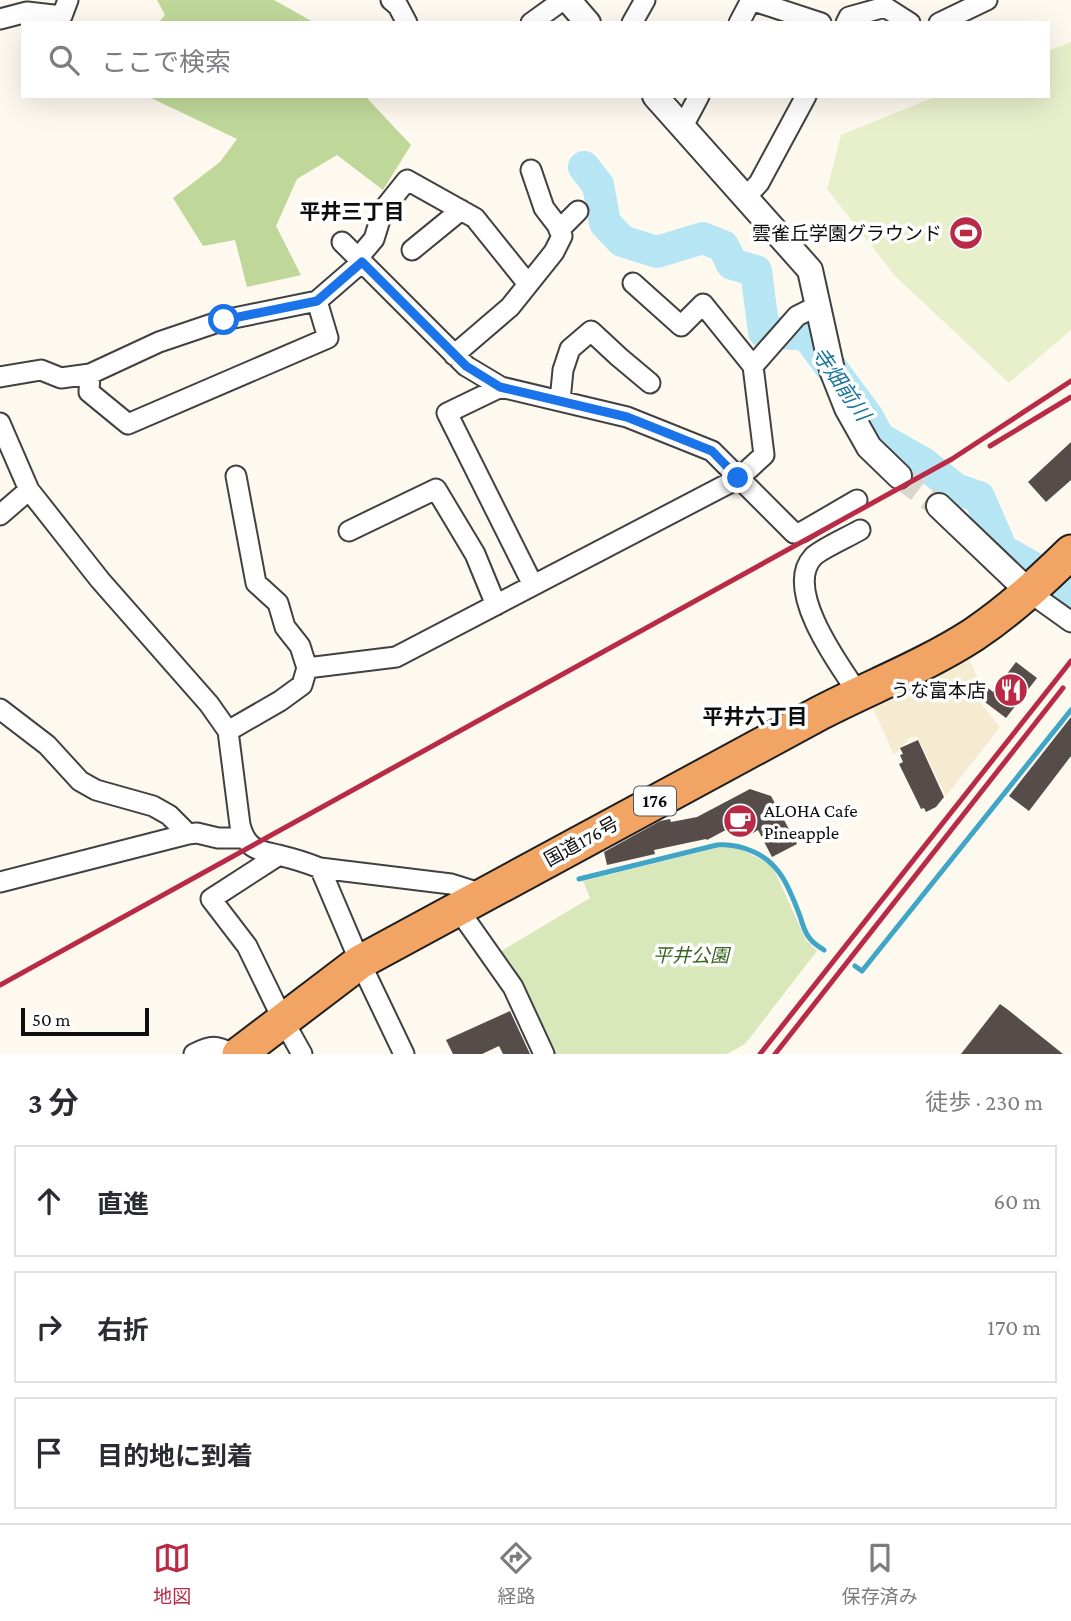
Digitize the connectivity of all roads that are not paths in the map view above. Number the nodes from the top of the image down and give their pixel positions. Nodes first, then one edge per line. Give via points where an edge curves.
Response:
1 (68, 0) edge
2 (565, 0) edge
3 (645, 0) edge
4 (987, 0) edge
5 (0, 19) edge
6 (534, 21) edge
7 (586, 21) edge
8 (633, 21) edge
9 (740, 21) edge
10 (815, 21) edge
11 (847, 21) edge
12 (907, 21) edge
13 (943, 21) edge
14 (657, 98) edge
15 (698, 98) edge
16 (805, 98) edge
17 (683, 126) junction
18 (531, 170) dead end
19 (746, 197) junction
20 (461, 210) junction
21 (578, 211) dead end
22 (559, 230) junction
23 (342, 242) dead end
24 (412, 250) dead end
25 (360, 260) junction
26 (633, 283) dead end
27 (528, 284) junction
28 (317, 301) junction
29 (817, 306) junction
30 (454, 355) junction
31 (753, 366) junction
32 (90, 374) junction
33 (0, 377) edge
34 (650, 383) dead end
35 (500, 387) junction
36 (560, 401) junction
37 (0, 423) edge
38 (899, 476) tunnel mouth
39 (236, 477) dead end
40 (738, 478) junction
41 (29, 490) junction
42 (857, 500) dead end
43 (939, 506) tunnel mouth
44 (0, 516) edge
45 (860, 530) dead end
46 (349, 531) dead end
47 (1071, 552) edge
48 (533, 585) junction
49 (1029, 592) junction
50 (496, 605) junction
51 (1071, 622) edge
52 (307, 668) junction
53 (858, 693) junction
54 (3, 717) edge
55 (228, 731) junction
56 (188, 834) junction
57 (244, 838) junction
58 (279, 855) junction
59 (320, 868) junction
60 (0, 882) edge
61 (470, 902) junction
62 (360, 962) junction
63 (283, 1020) junction
64 (194, 1054) edge
65 (236, 1054) edge
66 (302, 1054) edge
67 (404, 1054) edge
68 (544, 1054) edge

1 - 5 street via 62,16 27,12
2 - 6 street
2 - 7 street
3 - 8 street
4 - 13 street
9 - 10 street via 751,0
11 - 12 street via 885,7
14 - 17 street
15 - 17 street
16 - 19 street via 759,183
17 - 19 street
18 - 22 street via 544,208
19 - 29 street via 810,270
20 - 24 street
20 - 25 street via 407,180 383,210 374,239
20 - 27 street via 475,218
21 - 22 street
22 - 27 street via 562,236 554,252
23 - 25 street
25 - 28 street
25 - 30 street
26 - 31 street via 681,326 703,303
27 - 30 street via 510,307
28 - 32 street via 224,320 159,342
28 - 32 street via 328,338 128,424 89,391
29 - 31 street via 797,316
29 - 38 street via 832,370 847,408 869,447
30 - 35 street
31 - 40 street via 764,455
32 - 33 street via 61,378 41,370
34 - 36 street via 591,331 570,349
35 - 36 street
35 - 48 street via 447,414
36 - 40 street via 627,417 712,451
37 - 41 street
39 - 52 street via 256,583 278,604
40 - 42 street via 794,533
40 - 48 street
41 - 44 street
41 - 55 street
43 - 49 street
45 - 53 street via 813,556 804,591 833,657
46 - 50 street via 436,489 475,554
47 - 49 highway, 国道176号 / 176
48 - 50 street
49 - 51 street
49 - 53 highway, 国道176号 / 176 via 973,635
50 - 52 street via 396,657
52 - 55 street via 302,685
53 - 61 highway, 国道176号 / 176
54 - 56 street via 47,745 80,781 153,806
55 - 57 street
56 - 57 street
56 - 60 street
57 - 58 street via 259,851
58 - 59 street
58 - 63 street via 211,899 247,946
59 - 61 street via 451,884
59 - 62 street
61 - 62 highway, 国道176号 / 176
61 - 68 street
62 - 63 highway, 国道176号 / 176
62 - 67 street
63 - 65 highway, 国道176号 / 176
63 - 66 street
64 - 65 street via 208,1047

